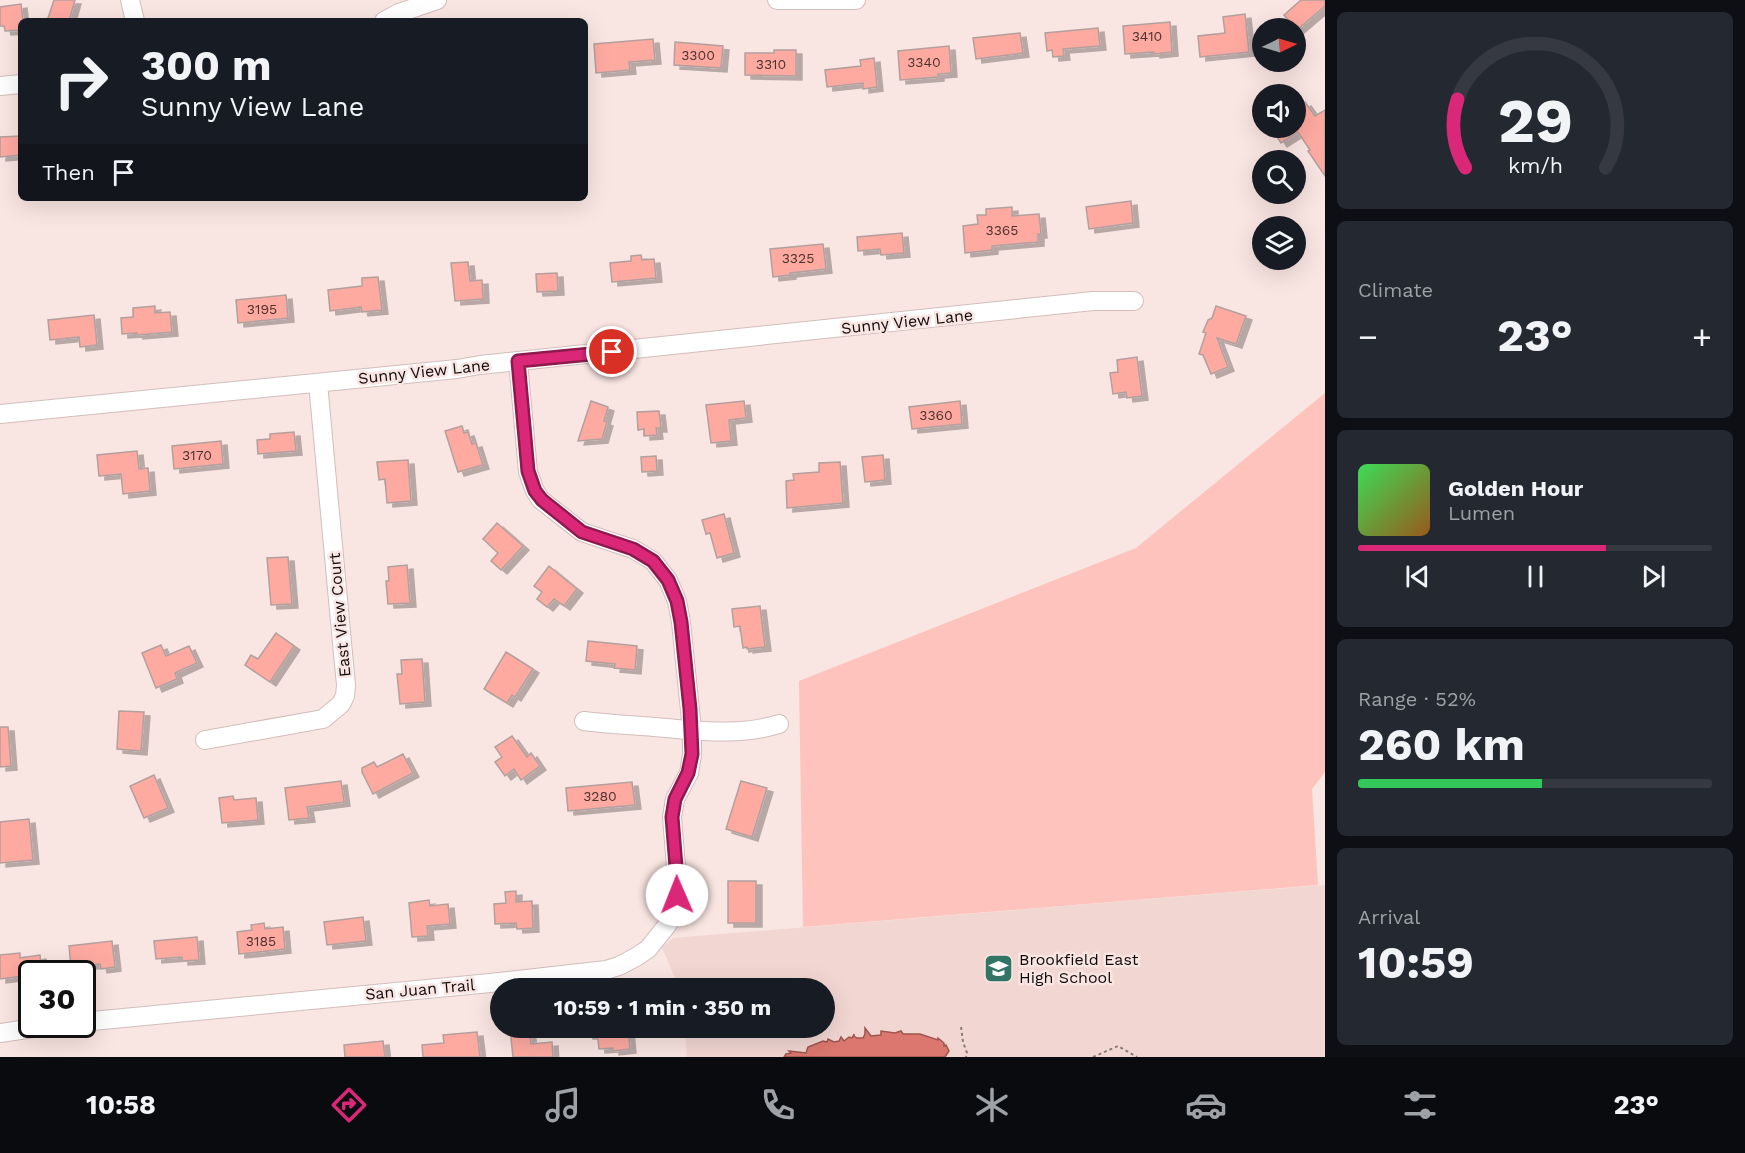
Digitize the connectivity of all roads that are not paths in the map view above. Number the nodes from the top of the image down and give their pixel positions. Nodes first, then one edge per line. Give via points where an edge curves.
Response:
1 (130, 0) edge
2 (437, 0) edge
3 (777, 0) edge
4 (856, 0) edge
5 (392, 12) edge
6 (134, 18) edge
7 (18, 84) edge
8 (0, 86) edge
9 (1134, 301) dead end
10 (518, 361) junction
11 (318, 383) junction
12 (0, 414) edge
13 (584, 721) dead end
14 (779, 724) dead end
15 (692, 730) junction
16 (205, 740) dead end
17 (96, 1021) edge
18 (18, 1030) edge
19 (0, 1033) edge

1 - 6 street
2 - 5 street
3 - 4 street
7 - 8 street
9 - 10 street, Sunny View Lane via 1093,301
10 - 11 street, Sunny View Lane
10 - 15 street, San Juan Trail via 528,471 535,491 582,532 633,549 653,561 673,590 681,622
11 - 12 street, Sunny View Lane
11 - 16 street, East View Court via 345,696 323,719
13 - 15 street
14 - 15 street via 751,731
15 - 17 street, San Juan Trail via 691,765 675,799 672,817 677,879 673,910 657,939 628,962 606,970 490,983
18 - 19 street

